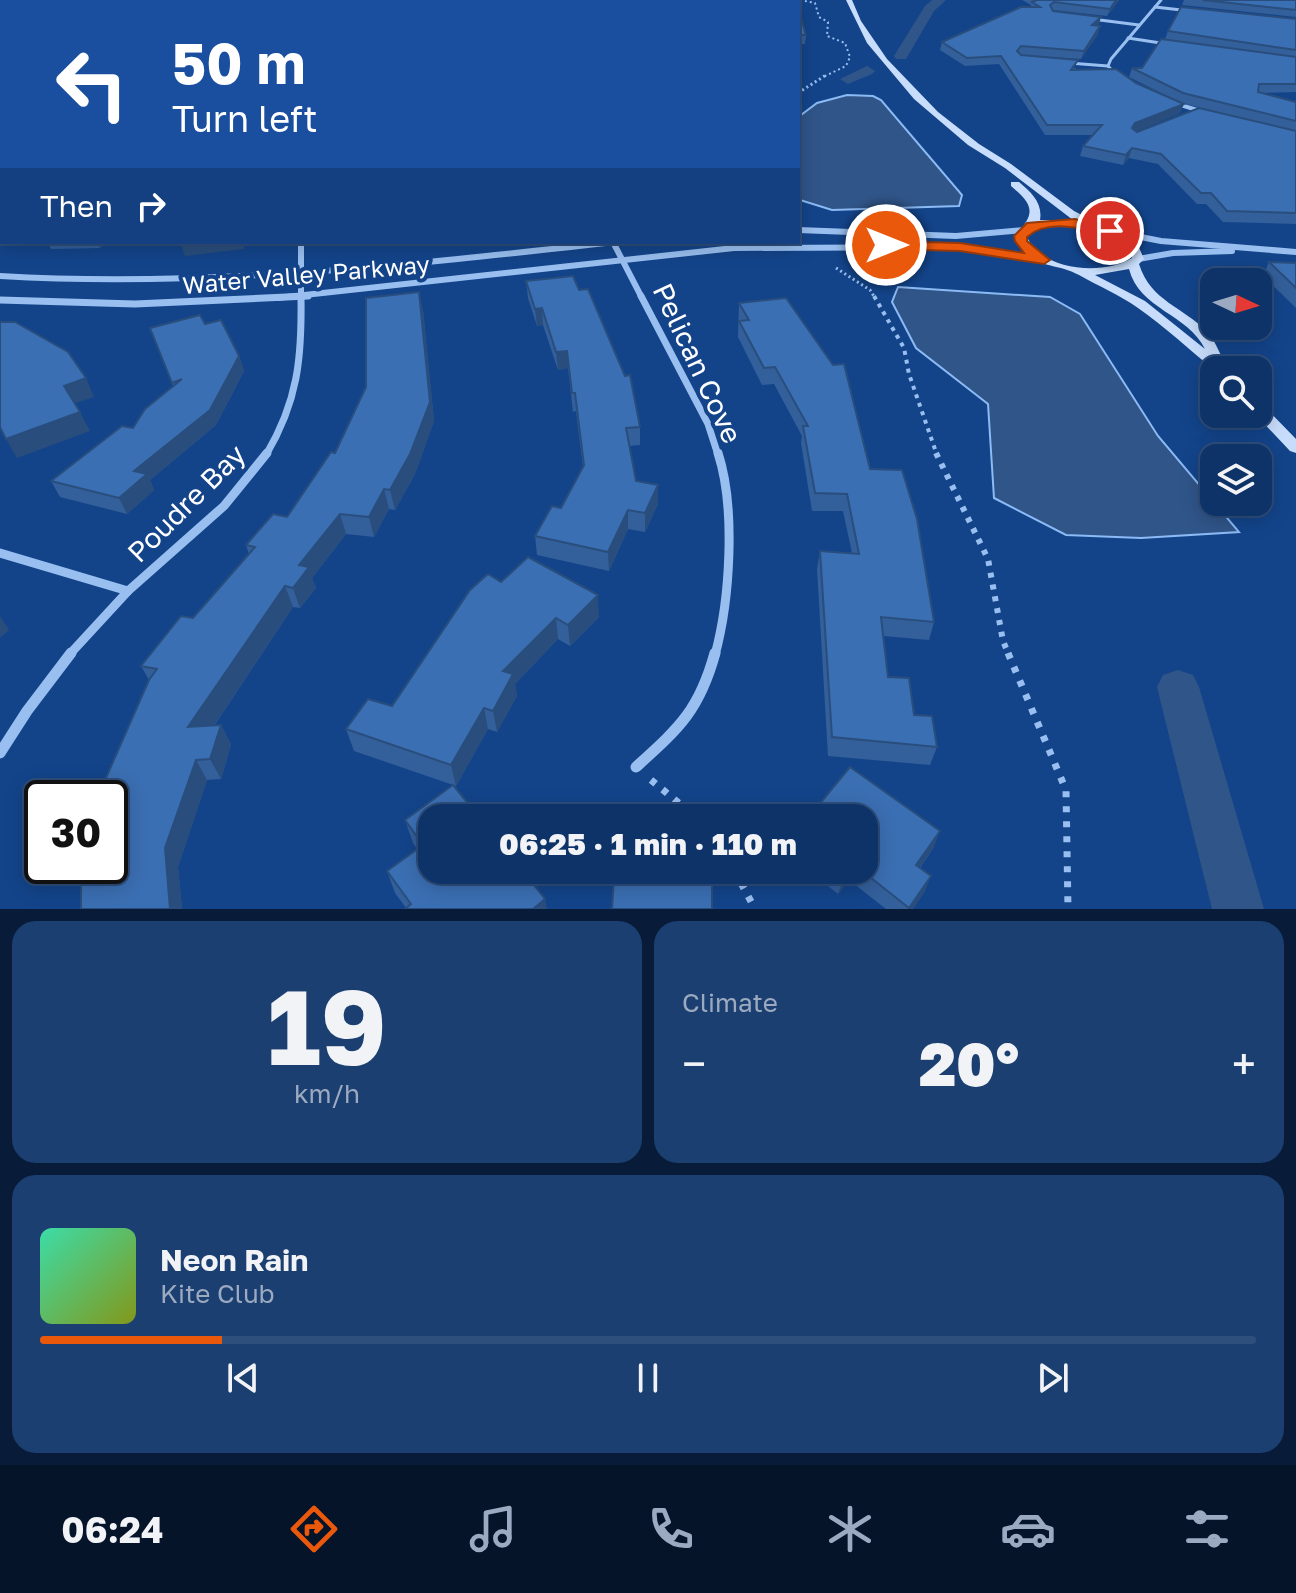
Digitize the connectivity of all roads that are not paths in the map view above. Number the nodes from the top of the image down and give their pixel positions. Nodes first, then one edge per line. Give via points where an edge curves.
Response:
1 (849, 0) edge
2 (1161, 0) edge
3 (1155, 7) junction
4 (1203, 12) edge
5 (1081, 18) edge
6 (1139, 25) junction
7 (1128, 38) junction
8 (1175, 45) edge
9 (1065, 62) edge
10 (1108, 66) junction
11 (1121, 79) edge
12 (1161, 99) edge
13 (1199, 111) junction
14 (1189, 115) edge
15 (1214, 115) edge
16 (974, 145) junction
17 (1092, 226) junction
18 (1028, 228) junction
19 (800, 230) edge
20 (1110, 231) junction
21 (301, 244) edge
22 (595, 244) edge
23 (614, 244) edge
24 (1253, 250) junction
25 (1296, 252) edge
26 (622, 258) junction
27 (1044, 260) junction
28 (1135, 262) junction
29 (1075, 270) junction
30 (0, 276) edge
31 (300, 276) junction
32 (300, 297) junction
33 (0, 300) edge
34 (1206, 356) edge
35 (1215, 356) edge
36 (1272, 423) edge
37 (1296, 448) edge
38 (0, 553) edge
39 (128, 591) junction
40 (0, 753) edge
41 (636, 767) road end

1 - 16 street via 868,38 899,76
2 - 3 street
3 - 4 street
3 - 6 street
5 - 6 street
6 - 7 street
7 - 8 street
7 - 10 street
9 - 10 street
10 - 11 street
12 - 13 street
13 - 14 street
13 - 15 street
16 - 17 street
16 - 18 street via 977,154 1029,195 1037,218
17 - 18 street via 1058,222
17 - 20 street
18 - 19 street via 956,236
18 - 27 street via 1021,236 1025,248
20 - 24 street
20 - 28 street via 1133,245
21 - 31 street, Poudre Bay
22 - 31 street, Water Valley Parkway
23 - 26 street, Pelican Cove
24 - 25 street
24 - 28 street via 1173,253
26 - 27 street, Water Valley Parkway via 762,247 921,246
26 - 32 street, Water Valley Parkway
26 - 41 street, Pelican Cove via 708,424 728,502 720,636 705,689 677,730
27 - 29 street
28 - 29 street via 1111,271
28 - 35 street via 1141,286 1207,340
29 - 34 street via 1141,304
30 - 31 street, Water Valley Parkway via 170,282
31 - 32 street, Poudre Bay
32 - 33 street, Water Valley Parkway via 135,304
32 - 39 street, Poudre Bay via 298,374 289,410 271,447 228,501
36 - 37 street
38 - 39 street
39 - 40 street, Poudre Bay via 61,669

